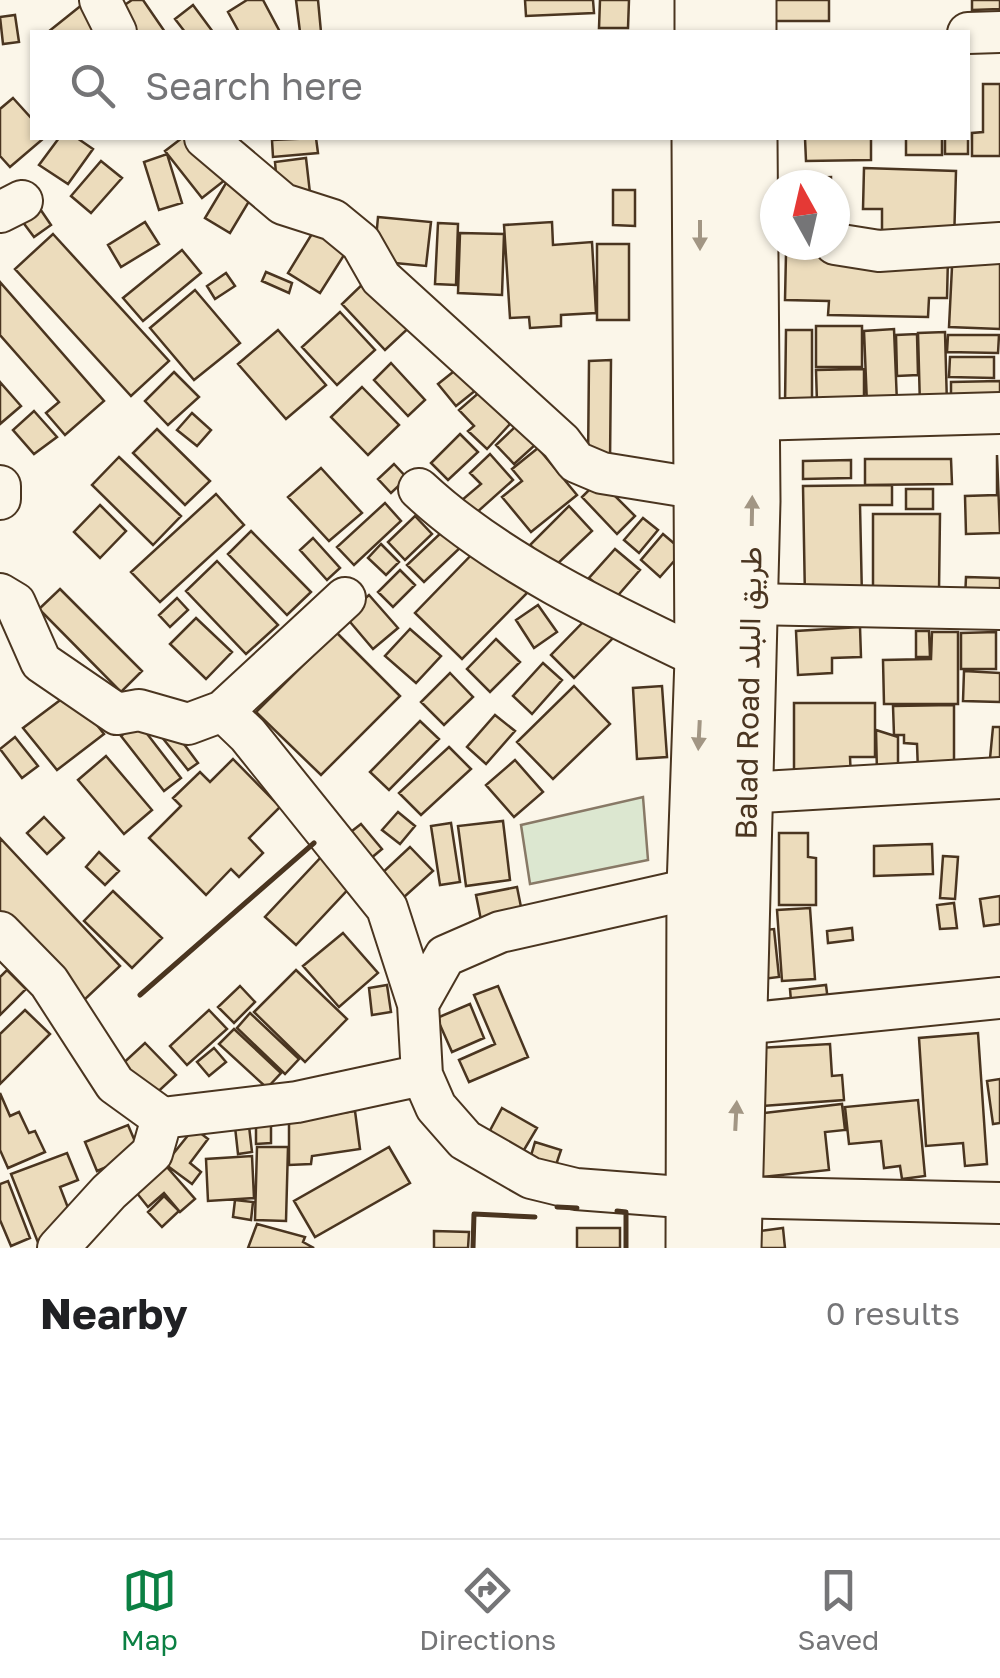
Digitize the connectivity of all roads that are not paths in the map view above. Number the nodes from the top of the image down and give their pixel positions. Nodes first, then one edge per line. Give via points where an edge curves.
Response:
1 (100, 0) edge
2 (703, 0) edge
3 (748, 0) edge
4 (115, 30) edge
5 (703, 30) edge
6 (748, 30) edge
7 (970, 32) edge
8 (1000, 32) edge
9 (207, 140) edge
10 (700, 140) edge
11 (749, 140) edge
12 (760, 217) edge
13 (1000, 243) edge
14 (850, 246) edge
15 (760, 260) edge
16 (1000, 413) edge
17 (751, 420) junction
18 (0, 486) edge
19 (419, 489) dead end
20 (700, 489) junction
21 (0, 499) edge
22 (0, 594) edge
23 (346, 598) dead end
24 (750, 604) junction
25 (1000, 609) edge
26 (703, 660) junction
27 (223, 711) junction
28 (1000, 778) edge
29 (746, 792) junction
30 (695, 888) junction
31 (0, 932) edge
32 (1000, 998) edge
33 (418, 1004) junction
34 (742, 1024) junction
35 (422, 1074) junction
36 (162, 1118) junction
37 (1000, 1203) edge
38 (713, 1223) edge
39 (58, 1248) edge

1 - 4 street
2 - 5 highway
3 - 6 highway
7 - 8 street
9 - 20 street via 283,204 333,220 362,243 381,278 576,462 602,473
10 -> 20 highway, Balad Road طريق البلد
11 - 12 highway, Balad Road طريق البلد
13 - 14 street via 879,251
15 - 17 highway, Balad Road طريق البلد
16 - 17 street
24 -> 17 highway, Balad Road طريق البلد
18 - 21 street
19 - 26 street via 454,522 527,566
20 - 26 highway, Balad Road طريق البلد
22 - 27 street via 15,603 41,662 117,714 139,710 188,724
23 - 27 street
24 - 25 street
24 - 29 highway, Balad Road طريق البلد
26 -> 30 highway, Balad Road طريق البلد
27 - 33 street via 387,908
28 - 29 street
29 - 34 highway, Balad Road طريق البلد
30 - 33 street via 500,932 445,956
30 - 38 highway, Balad Road طريق البلد
31 - 36 street via 49,982 115,1084
32 - 34 street
33 - 35 street
38 -> 34 highway, Balad Road طريق البلد
35 - 36 street via 297,1102
35 - 38 street via 436,1107 465,1140 530,1178
36 - 39 street via 152,1153
37 - 38 street

